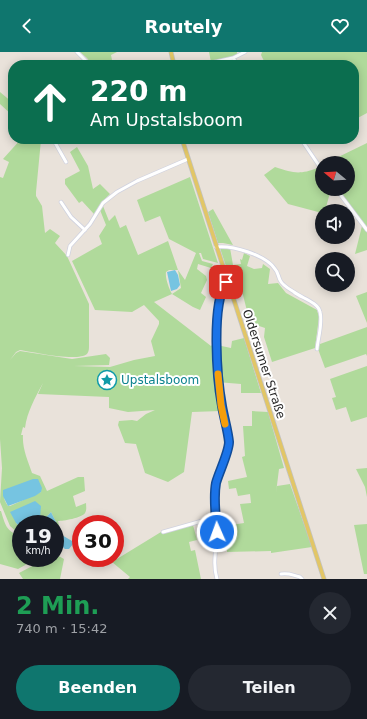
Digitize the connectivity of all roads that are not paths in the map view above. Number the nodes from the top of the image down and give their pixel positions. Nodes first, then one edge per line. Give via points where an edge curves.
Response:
1 (77, 52) edge
2 (245, 52) edge
3 (233, 58) joint
4 (85, 60) edge
5 (224, 60) edge
6 (57, 144) edge
7 (184, 144) edge
8 (304, 144) edge
9 (188, 158) junction
10 (315, 160) edge
11 (66, 162) dead end
12 (341, 196) edge
13 (60, 202) dead end
14 (85, 230) junction
15 (367, 230) edge
16 (216, 247) junction
17 (68, 255) dead end
18 (228, 282) junction
19 (317, 349) dead end
20 (216, 518) junction
21 (163, 532) dead end
22 (281, 574) dead end
23 (217, 579) edge
24 (302, 579) edge
25 (324, 579) edge

1 - 4 street
2 - 3 street
3 - 5 street
6 - 11 street
7 - 9 main road, Oldersumer Straße
8 - 10 street
9 - 14 street via 117,192 103,203
9 - 16 main road, Oldersumer Straße
12 - 15 street
13 - 14 street
14 - 17 street via 70,246
16 - 18 main road, Oldersumer Straße
16 - 19 street via 232,247 264,260 275,269 282,283 316,306 320,311
18 - 20 street via 224,286 216,329 221,405 229,441 215,488
18 - 25 main road, Oldersumer Straße
20 - 21 street
20 - 23 street
22 - 24 street via 290,573

